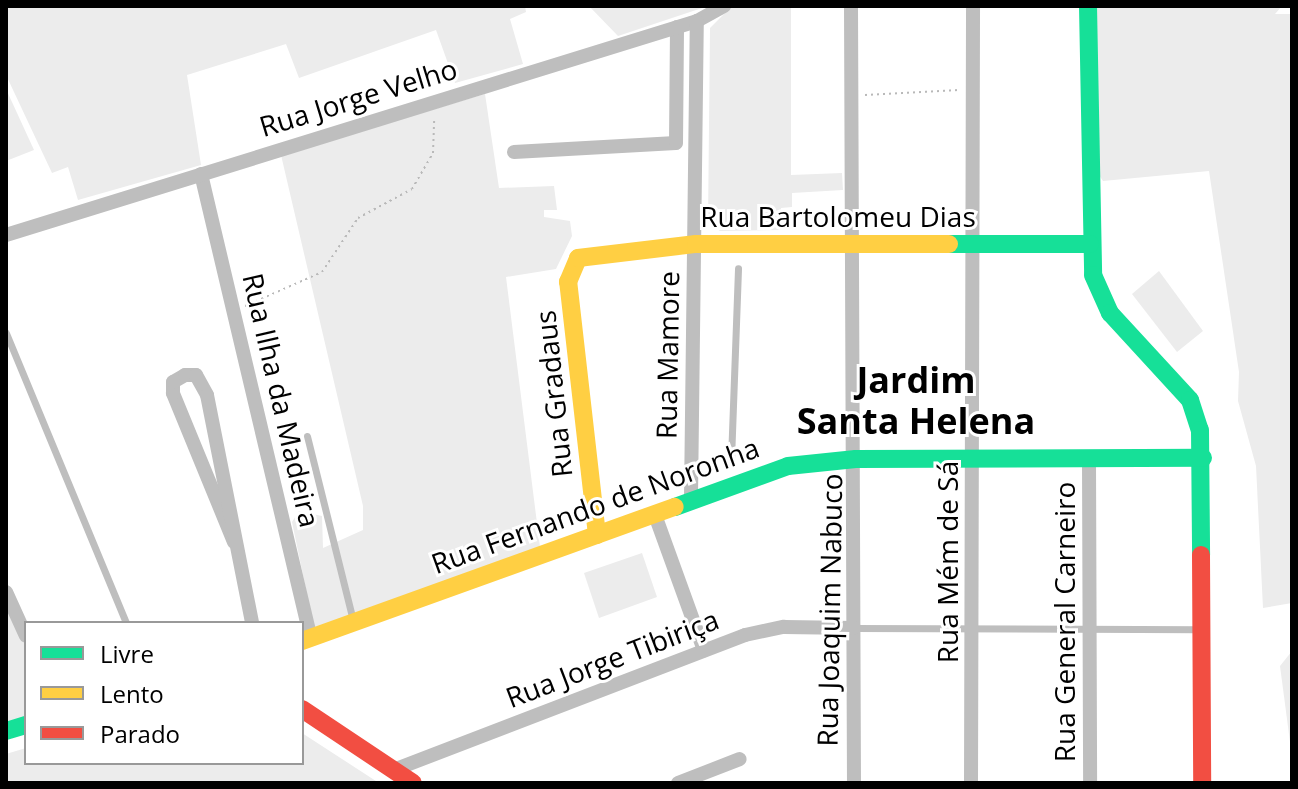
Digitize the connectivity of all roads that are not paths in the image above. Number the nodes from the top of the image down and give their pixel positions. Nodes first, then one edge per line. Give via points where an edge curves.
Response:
1 (724, 6) edge
2 (851, 6) edge
3 (973, 6) edge
4 (1088, 6) edge
5 (697, 21) junction
6 (677, 27) junction
7 (514, 152) dead end
8 (201, 174) junction
9 (6, 235) edge
10 (696, 244) junction
11 (855, 244) junction
12 (970, 244) junction
13 (1090, 244) junction
14 (587, 254) joint
15 (738, 268) dead end
16 (6, 333) edge
17 (307, 436) dead end
18 (1203, 458) junction
19 (856, 459) junction
20 (974, 459) junction
21 (731, 460) dead end
22 (1089, 461) junction
23 (691, 497) junction
24 (655, 515) junction
25 (597, 535) junction
26 (234, 542) junction
27 (6, 592) edge
28 (125, 621) edge
29 (252, 621) edge
30 (302, 621) edge
31 (353, 622) junction
32 (974, 627) junction
33 (854, 628) junction
34 (1203, 628) junction
35 (1090, 629) junction
36 (24, 632) edge
37 (306, 640) edge
38 (704, 650) junction
39 (304, 710) edge
40 (740, 759) dead end
41 (396, 769) junction
42 (413, 783) edge
43 (678, 783) edge
44 (854, 783) edge
45 (971, 783) edge
46 (1090, 783) edge
47 (1202, 783) edge

1 - 5 street, Rua Jorge Velho
2 - 11 street, Rua Joaquim Nabuco
3 - 12 street, Rua Mém de Sá
4 - 13 street
5 - 6 street, Rua Jorge Velho
5 - 10 street, Rua Mamore
6 - 7 street via 676,143
6 - 8 street, Rua Jorge Velho
8 - 9 street, Rua Jorge Velho
8 - 30 street, Rua Ilha da Madeira
10 - 11 street, Rua Bartolomeu Dias
10 - 14 street, Rua Bartolomeu Dias
10 - 23 street, Rua Mamore
11 - 12 street, Rua Bartolomeu Dias
11 - 19 street, Rua Joaquim Nabuco
12 - 13 street, Rua Bartolomeu Dias
12 - 20 street, Rua Mém de Sá
13 - 18 street via 1093,275 1110,313 1190,400
14 - 25 street, Rua Gradaus via 573,264 568,282
15 - 21 lane
16 - 28 lane
17 - 31 lane
18 - 22 street, Rua Fernando de Noronha
18 - 34 street
19 - 20 street, Rua Fernando de Noronha
19 - 23 street, Rua Fernando de Noronha via 776,469
19 - 33 street, Rua Joaquim Nabuco
20 - 22 street, Rua Fernando de Noronha
20 - 32 street, Rua Mém de Sá
22 - 35 street, Rua General Carneiro
23 - 24 street, Rua Fernando de Noronha
24 - 25 street, Rua Fernando de Noronha
24 - 38 street
25 - 31 street, Rua Fernando de Noronha
26 - 26 street via 207,395 196,375 185,375 173,382 173,393
26 - 29 street
27 - 36 street
31 - 37 street, Rua Fernando de Noronha
32 - 33 lane
32 - 35 lane
32 - 45 street, Rua Mém de Sá
33 - 38 street, Rua Jorge Tibiriça via 766,630
33 - 44 street, Rua Joaquim Nabuco
34 - 35 lane
34 - 47 street
35 - 46 street, Rua General Carneiro
38 - 41 street, Rua Jorge Tibiriça
39 - 41 street
40 - 43 street
41 - 42 street

